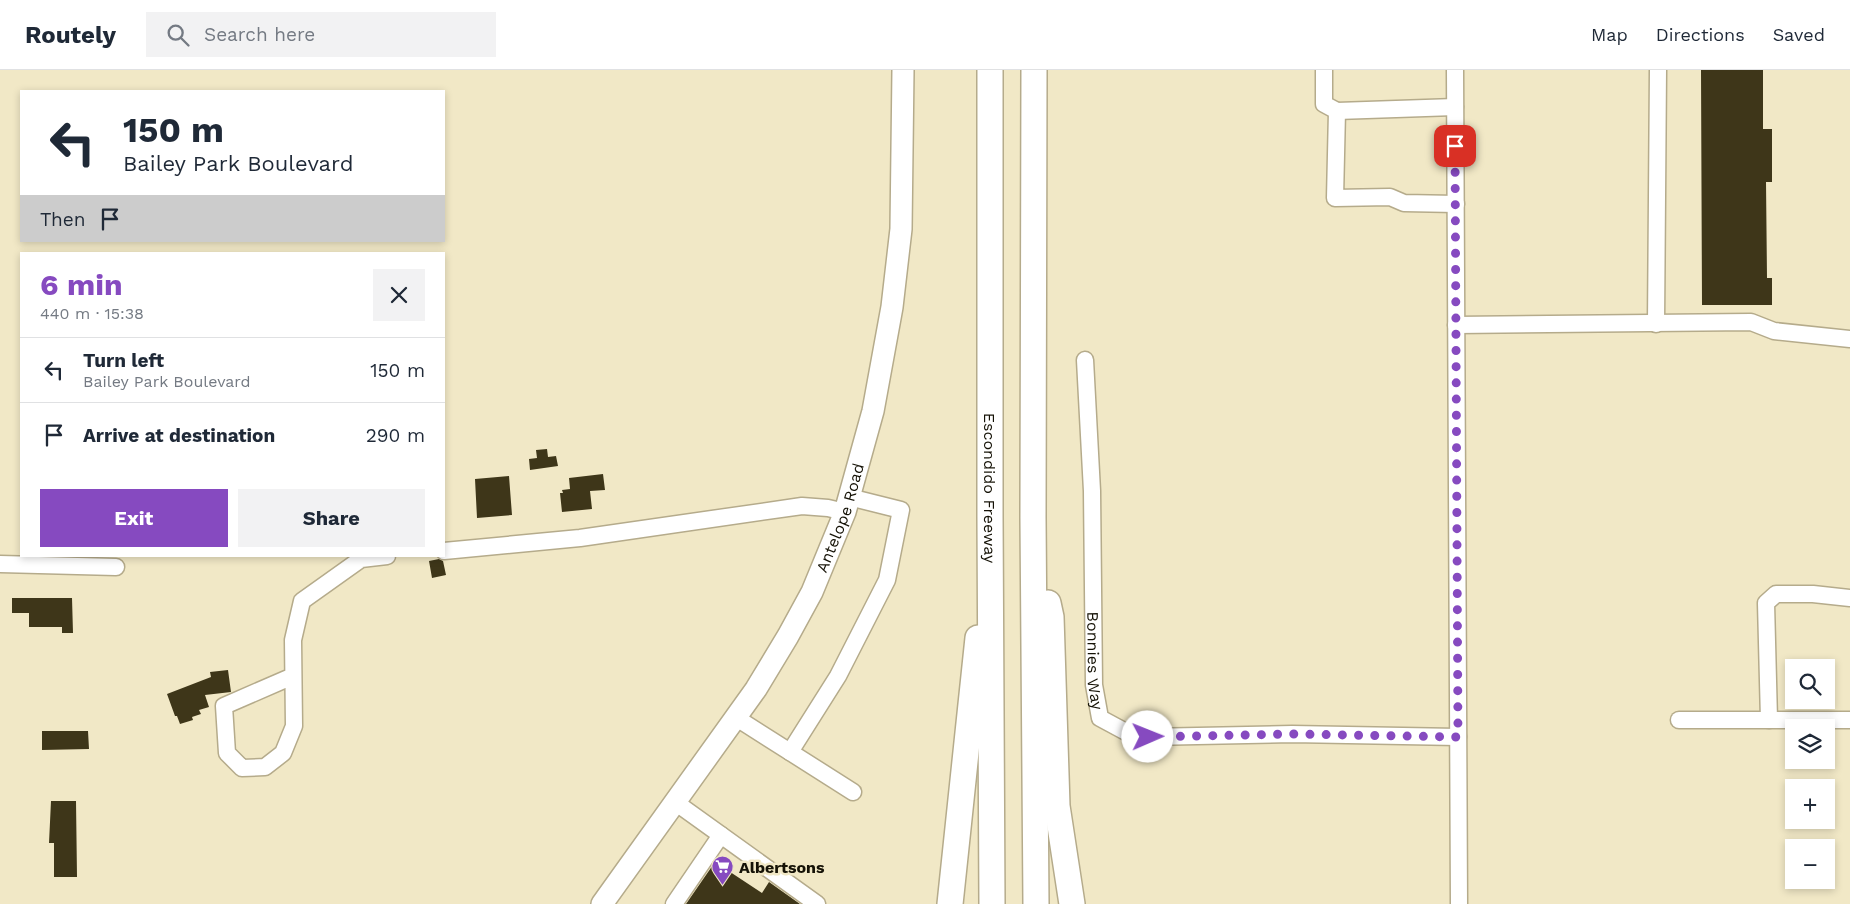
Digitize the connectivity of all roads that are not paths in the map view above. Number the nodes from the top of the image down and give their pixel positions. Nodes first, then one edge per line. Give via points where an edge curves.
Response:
1 (903, 70) edge
2 (990, 70) edge
3 (1034, 70) edge
4 (1324, 70) edge
5 (1455, 70) edge
6 (1658, 70) edge
7 (1455, 107) junction
8 (1337, 111) junction
9 (1456, 204) junction
10 (1656, 324) junction
11 (1456, 325) junction
12 (1850, 339) edge
13 (1085, 360) dead end
14 (847, 504) junction
15 (990, 516) junction
16 (1033, 518) junction
17 (445, 551) edge
18 (378, 557) edge
19 (0, 564) edge
20 (116, 567) dead end
21 (1850, 598) edge
22 (293, 676) junction
23 (735, 717) junction
24 (1679, 720) dead end
25 (1769, 720) junction
26 (1850, 720) edge
27 (1458, 737) junction
28 (790, 752) junction
29 (853, 792) dead end
30 (675, 802) junction
31 (721, 835) junction
32 (602, 904) edge
33 (674, 904) edge
34 (817, 904) edge
35 (950, 904) edge
36 (992, 904) edge
37 (1036, 904) edge
38 (1072, 904) edge
39 (1459, 904) edge

1 - 14 main road, Antelope Road via 901,229 892,307 873,410
2 - 15 highway, Escondido Freeway
3 - 16 highway
4 - 8 street via 1324,104
5 - 7 street
6 - 10 street
7 - 8 street
7 - 9 street
8 - 9 street via 1335,198 1390,197 1404,203
9 - 11 street
10 - 11 street
10 - 12 street via 1751,322 1774,331
11 - 27 street
13 - 27 street, Bonnies Way via 1092,491 1094,685 1100,718 1126,732 1148,737 1292,734
14 - 17 street via 828,508 802,506 589,536
14 - 23 main road, Antelope Road via 812,592 756,689
14 - 28 street via 901,510 887,580 838,676
15 - 35 highway
15 - 36 highway, Escondido Freeway
16 - 37 highway
16 - 38 highway via 1051,617 1057,806
18 - 22 street via 361,559 302,601 293,640
19 - 20 street
21 - 25 street via 1776,594 1766,603
22 - 22 street via 294,726 283,753 265,767 242,768 227,752 224,706
23 - 28 street
23 - 30 main road, Antelope Road
24 - 25 street
25 - 26 street
27 - 39 street
28 - 29 street
30 - 31 street
30 - 32 main road, Antelope Road
31 - 33 street
31 - 34 street

